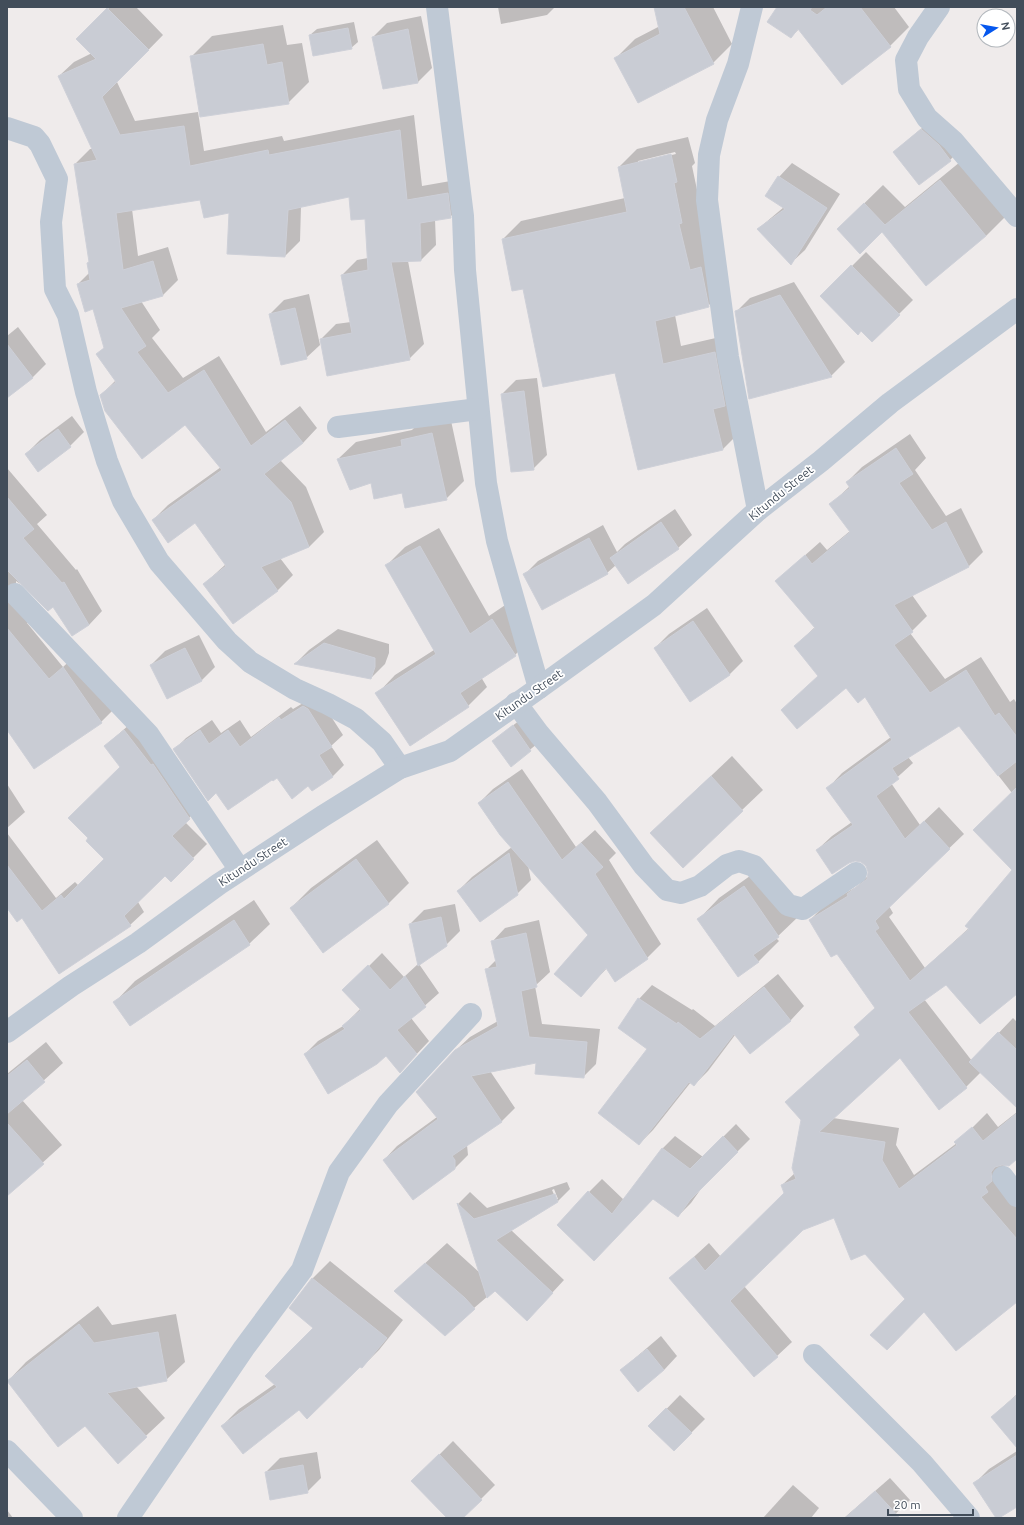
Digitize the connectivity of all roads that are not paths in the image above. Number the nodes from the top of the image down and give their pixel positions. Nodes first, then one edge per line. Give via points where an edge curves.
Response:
1 (437, 7) edge
2 (752, 7) edge
3 (939, 7) edge
4 (7, 128) edge
5 (1017, 216) edge
6 (1017, 309) edge
7 (478, 409) junction
8 (338, 427) dead end
9 (758, 510) junction
10 (15, 594) dead end
11 (539, 688) junction
12 (516, 703) junction
13 (400, 768) junction
14 (240, 870) junction
15 (856, 873) dead end
16 (471, 1014) dead end
17 (7, 1032) edge
18 (1003, 1177) dead end
19 (1017, 1196) edge
20 (814, 1355) dead end
21 (7, 1451) edge
22 (72, 1518) edge
23 (128, 1518) edge
24 (969, 1518) edge

1 - 7 street via 463,216 465,270
2 - 9 street via 738,64 717,120 709,155 707,200 728,357
3 - 5 street via 918,36 906,60 909,89 927,118 953,141
4 - 13 street via 34,137 40,144 56,180 51,222 55,289 68,315 86,392 107,461 123,501 159,562 227,642 250,662 295,689 356,719 382,742
6 - 9 street, Kitundu Street via 890,403
7 - 8 street
7 - 11 street via 486,483 497,541
9 - 11 street, Kitundu Street via 654,605
10 - 14 street via 148,734
11 - 12 street, Kitundu Street
12 - 13 street, Kitundu Street via 450,751
12 - 15 street via 597,802 644,866 667,890 681,893 700,886 727,865 739,861 754,866 788,905 803,909
13 - 14 street, Kitundu Street
14 - 17 street, Kitundu Street
16 - 23 street via 388,1104 339,1172 302,1270 244,1348
18 - 19 street
20 - 24 street via 922,1463
21 - 22 street

